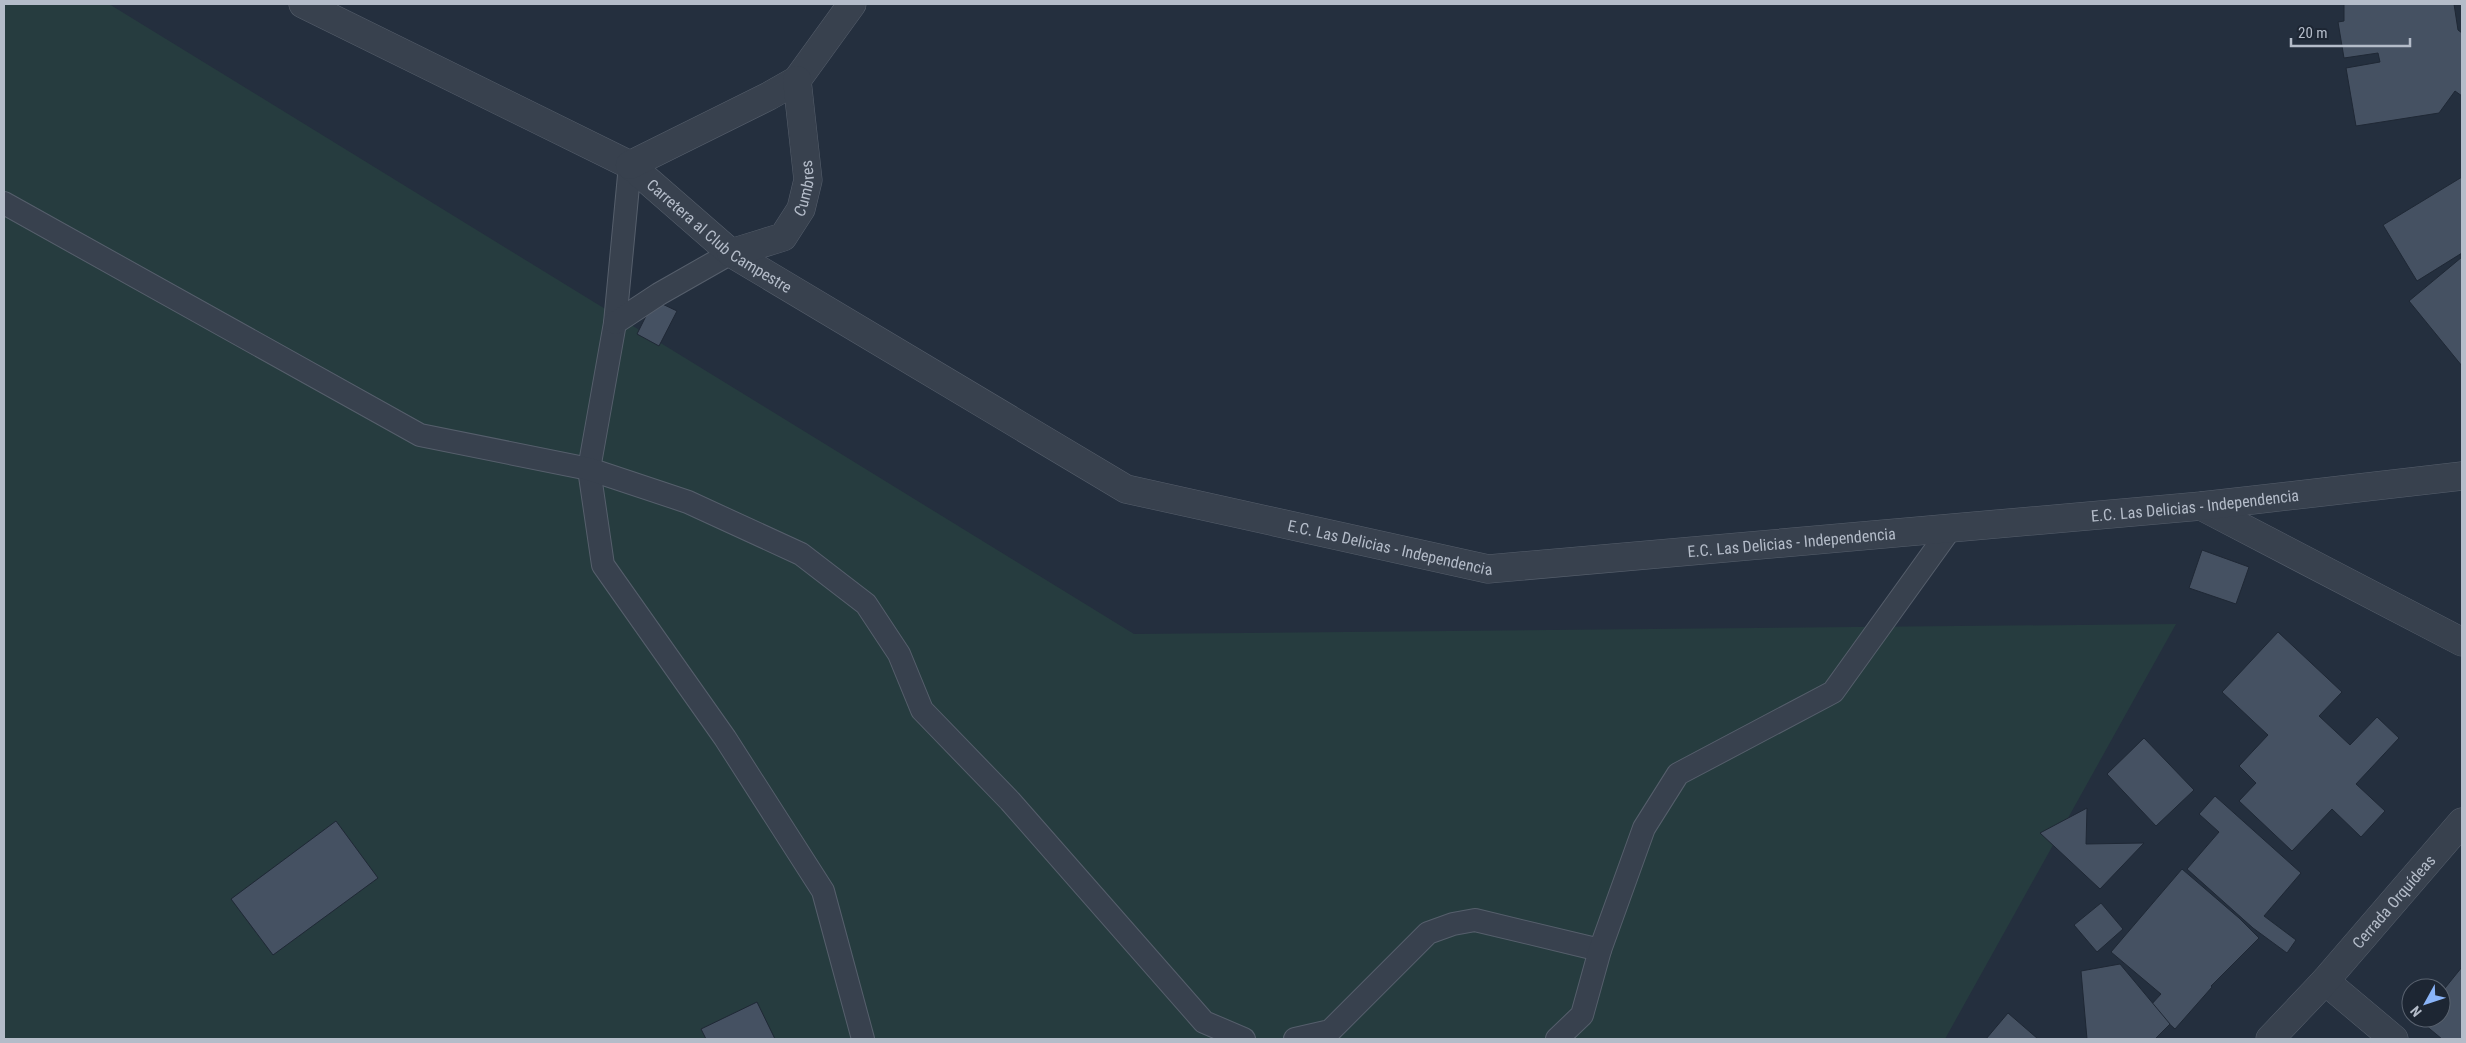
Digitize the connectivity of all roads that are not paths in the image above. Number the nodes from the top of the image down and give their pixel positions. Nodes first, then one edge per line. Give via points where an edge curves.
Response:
1 (304, 4) edge
2 (852, 4) edge
3 (797, 80) junction
4 (630, 165) junction
5 (4, 203) edge
6 (731, 253) junction
7 (615, 323) junction
8 (589, 470) junction
9 (2462, 476) edge
10 (1126, 489) joint
11 (2201, 506) junction
12 (1952, 528) junction
13 (2462, 642) edge
14 (2462, 822) edge
15 (1600, 950) junction
16 (2325, 981) junction
17 (863, 1039) edge
18 (1244, 1039) edge
19 (1295, 1039) edge
20 (1556, 1039) edge
21 (2270, 1039) edge
22 (2394, 1039) edge

1 - 4 street, Carretera al Club Campestre
2 - 3 street
3 - 4 street
3 - 6 street, Cumbres via 808,180 801,209 783,237
4 - 6 street, Carretera al Club Campestre
4 - 7 lane
5 - 8 lane via 420,436
6 - 7 lane
6 - 10 street, Carretera al Club Campestre
7 - 8 lane
8 - 17 lane via 603,565 725,738 823,891
8 - 18 lane via 688,502 801,554 866,604 898,654 922,710 1010,801 1204,1022
9 - 11 street, E.C. Las Delicias - Independencia
10 - 12 street, E.C. Las Delicias - Independencia via 1488,569
11 - 12 street, E.C. Las Delicias - Independencia
11 - 13 street
12 - 15 lane via 1833,692 1678,774 1644,828
14 - 16 street, Cerrada Orquídeas
15 - 19 lane via 1476,920 1453,924 1428,933 1330,1031
15 - 20 lane via 1582,1015
16 - 21 street, Cerrada Orquídeas
16 - 22 street

